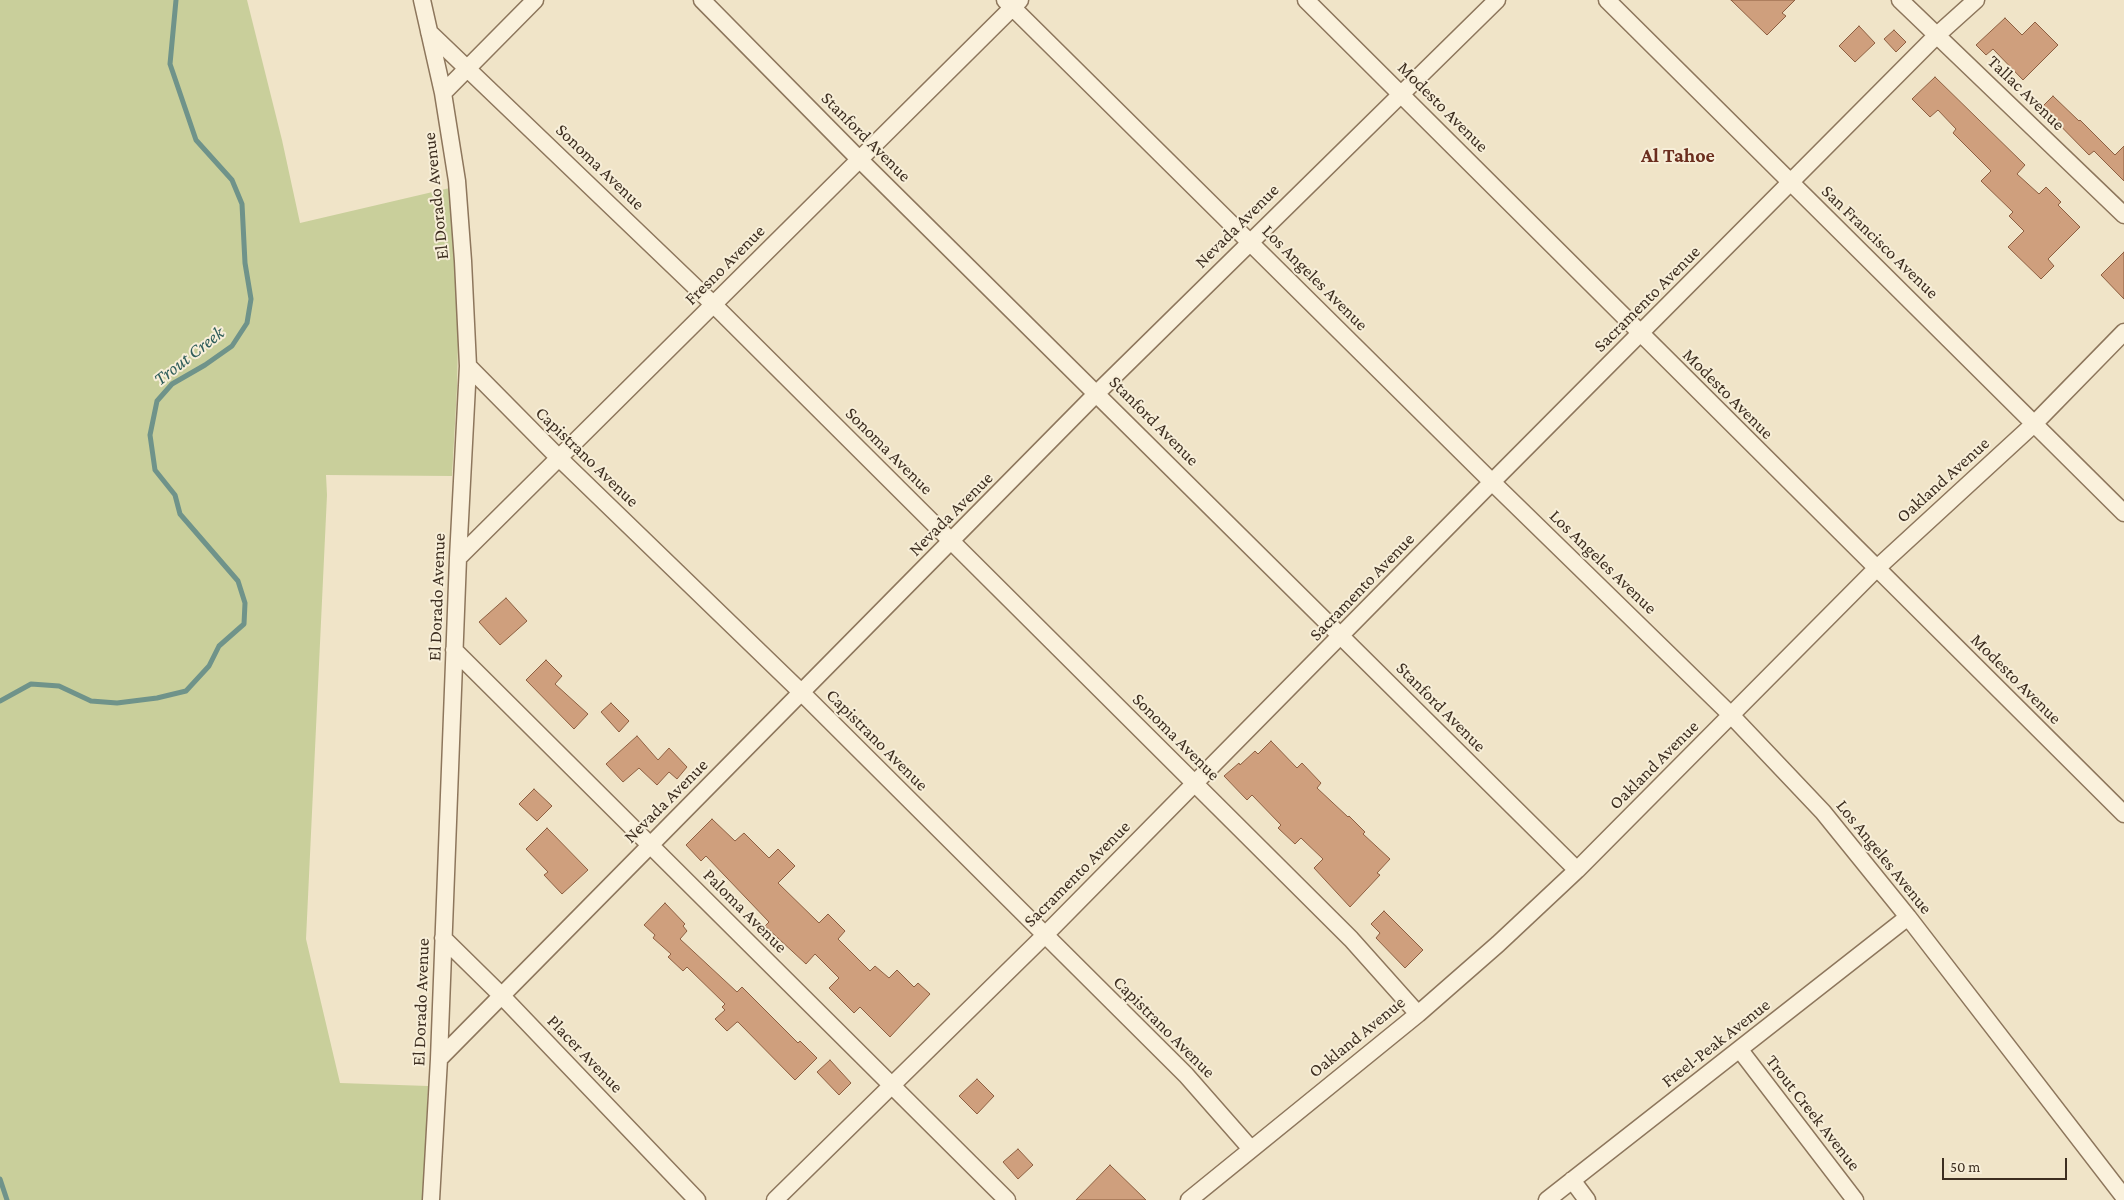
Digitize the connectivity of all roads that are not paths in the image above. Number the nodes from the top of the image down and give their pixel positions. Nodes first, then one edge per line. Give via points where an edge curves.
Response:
1 (422, 0) edge
2 (535, 0) edge
3 (702, 0) edge
4 (1306, 0) edge
5 (1497, 0) edge
6 (1607, 0) edge
7 (1900, 0) edge
8 (1976, 0) edge
9 (1012, 2) edge
10 (429, 32) junction
11 (1936, 36) junction
12 (468, 68) junction
13 (443, 93) junction
14 (1402, 94) junction
15 (859, 159) junction
16 (1791, 183) junction
17 (2124, 214) edge
18 (1250, 242) junction
19 (713, 304) junction
20 (2124, 332) edge
21 (1640, 335) junction
22 (468, 366) junction
23 (1098, 393) junction
24 (2036, 423) junction
25 (558, 458) junction
26 (1492, 482) junction
27 (2124, 513) edge
28 (952, 542) junction
29 (458, 558) junction
30 (1876, 568) junction
31 (1342, 636) junction
32 (454, 650) junction
33 (802, 692) junction
34 (1731, 715) junction
35 (1195, 783) junction
36 (2122, 810) edge
37 (650, 845) junction
38 (1577, 870) junction
39 (1908, 917) junction
40 (1044, 936) junction
41 (444, 938) junction
42 (501, 995) junction
43 (1418, 1014) junction
44 (1740, 1050) junction
45 (439, 1059) junction
46 (891, 1086) junction
47 (1251, 1149) junction
48 (1572, 1180) junction
49 (2124, 1197) edge
50 (431, 1200) edge
51 (697, 1200) edge
52 (775, 1200) edge
53 (1007, 1200) edge
54 (1188, 1200) edge
55 (1547, 1200) edge
56 (1587, 1200) edge
57 (1855, 1200) edge

1 - 10 street, El Dorado Avenue
2 - 12 street
3 - 15 street, Stanford Avenue
4 - 14 street, Modesto Avenue
5 - 14 street, Nevada Avenue
6 - 16 street, San Francisco Avenue
7 - 11 street, Tallac Avenue
8 - 11 street, Sacramento Avenue
9 - 15 street, Fresno Avenue
9 - 18 street, Los Angeles Avenue
10 - 12 street, Sonoma Avenue
10 - 13 street, El Dorado Avenue
11 - 16 street, Sacramento Avenue
11 - 17 street, Tallac Avenue
12 - 13 street
12 - 19 street, Sonoma Avenue
13 - 22 street, El Dorado Avenue via 457,181
14 - 18 street, Nevada Avenue
14 - 21 street, Modesto Avenue
15 - 19 street, Fresno Avenue
15 - 23 street, Stanford Avenue
16 - 21 street, Sacramento Avenue
16 - 24 street, San Francisco Avenue
18 - 23 street, Nevada Avenue
18 - 26 street, Los Angeles Avenue
19 - 25 street, Fresno Avenue
19 - 28 street, Sonoma Avenue
20 - 24 street, Oakland Avenue
21 - 26 street, Sacramento Avenue
21 - 30 street, Modesto Avenue
22 - 25 street, Capistrano Avenue
22 - 29 street, El Dorado Avenue
23 - 28 street, Nevada Avenue
23 - 31 street, Stanford Avenue
24 - 27 street, San Francisco Avenue
24 - 30 street, Oakland Avenue
25 - 29 street, Fresno Avenue
25 - 33 street, Capistrano Avenue
26 - 31 street, Sacramento Avenue
26 - 34 street, Los Angeles Avenue
28 - 33 street, Nevada Avenue
28 - 35 street, Sonoma Avenue
29 - 32 street, El Dorado Avenue
30 - 34 street, Oakland Avenue
30 - 36 street, Modesto Avenue
31 - 35 street, Sacramento Avenue
31 - 38 street, Stanford Avenue
32 - 37 street, Paloma Avenue
32 - 41 street, El Dorado Avenue
33 - 37 street, Nevada Avenue
33 - 40 street, Capistrano Avenue
34 - 38 street, Oakland Avenue
34 - 39 street, Los Angeles Avenue via 1823,812
35 - 40 street, Sacramento Avenue
35 - 43 street, Sonoma Avenue via 1351,939
37 - 42 street, Nevada Avenue
37 - 46 street, Paloma Avenue
38 - 43 street, Oakland Avenue
39 - 44 street, Freel-Peak Avenue
39 - 49 street, Los Angeles Avenue
40 - 46 street, Sacramento Avenue
40 - 47 street, Capistrano Avenue via 1186,1075
41 - 42 street, Placer Avenue
41 - 45 street, El Dorado Avenue
42 - 45 street, Nevada Avenue
42 - 51 street, Placer Avenue
43 - 47 street, Oakland Avenue
44 - 48 street, Freel-Peak Avenue
44 - 57 street, Trout Creek Avenue
45 - 50 street, El Dorado Avenue
46 - 52 street, Sacramento Avenue
46 - 53 street, Paloma Avenue
47 - 54 street, Oakland Avenue
48 - 55 street, Freel-Peak Avenue
48 - 56 street

